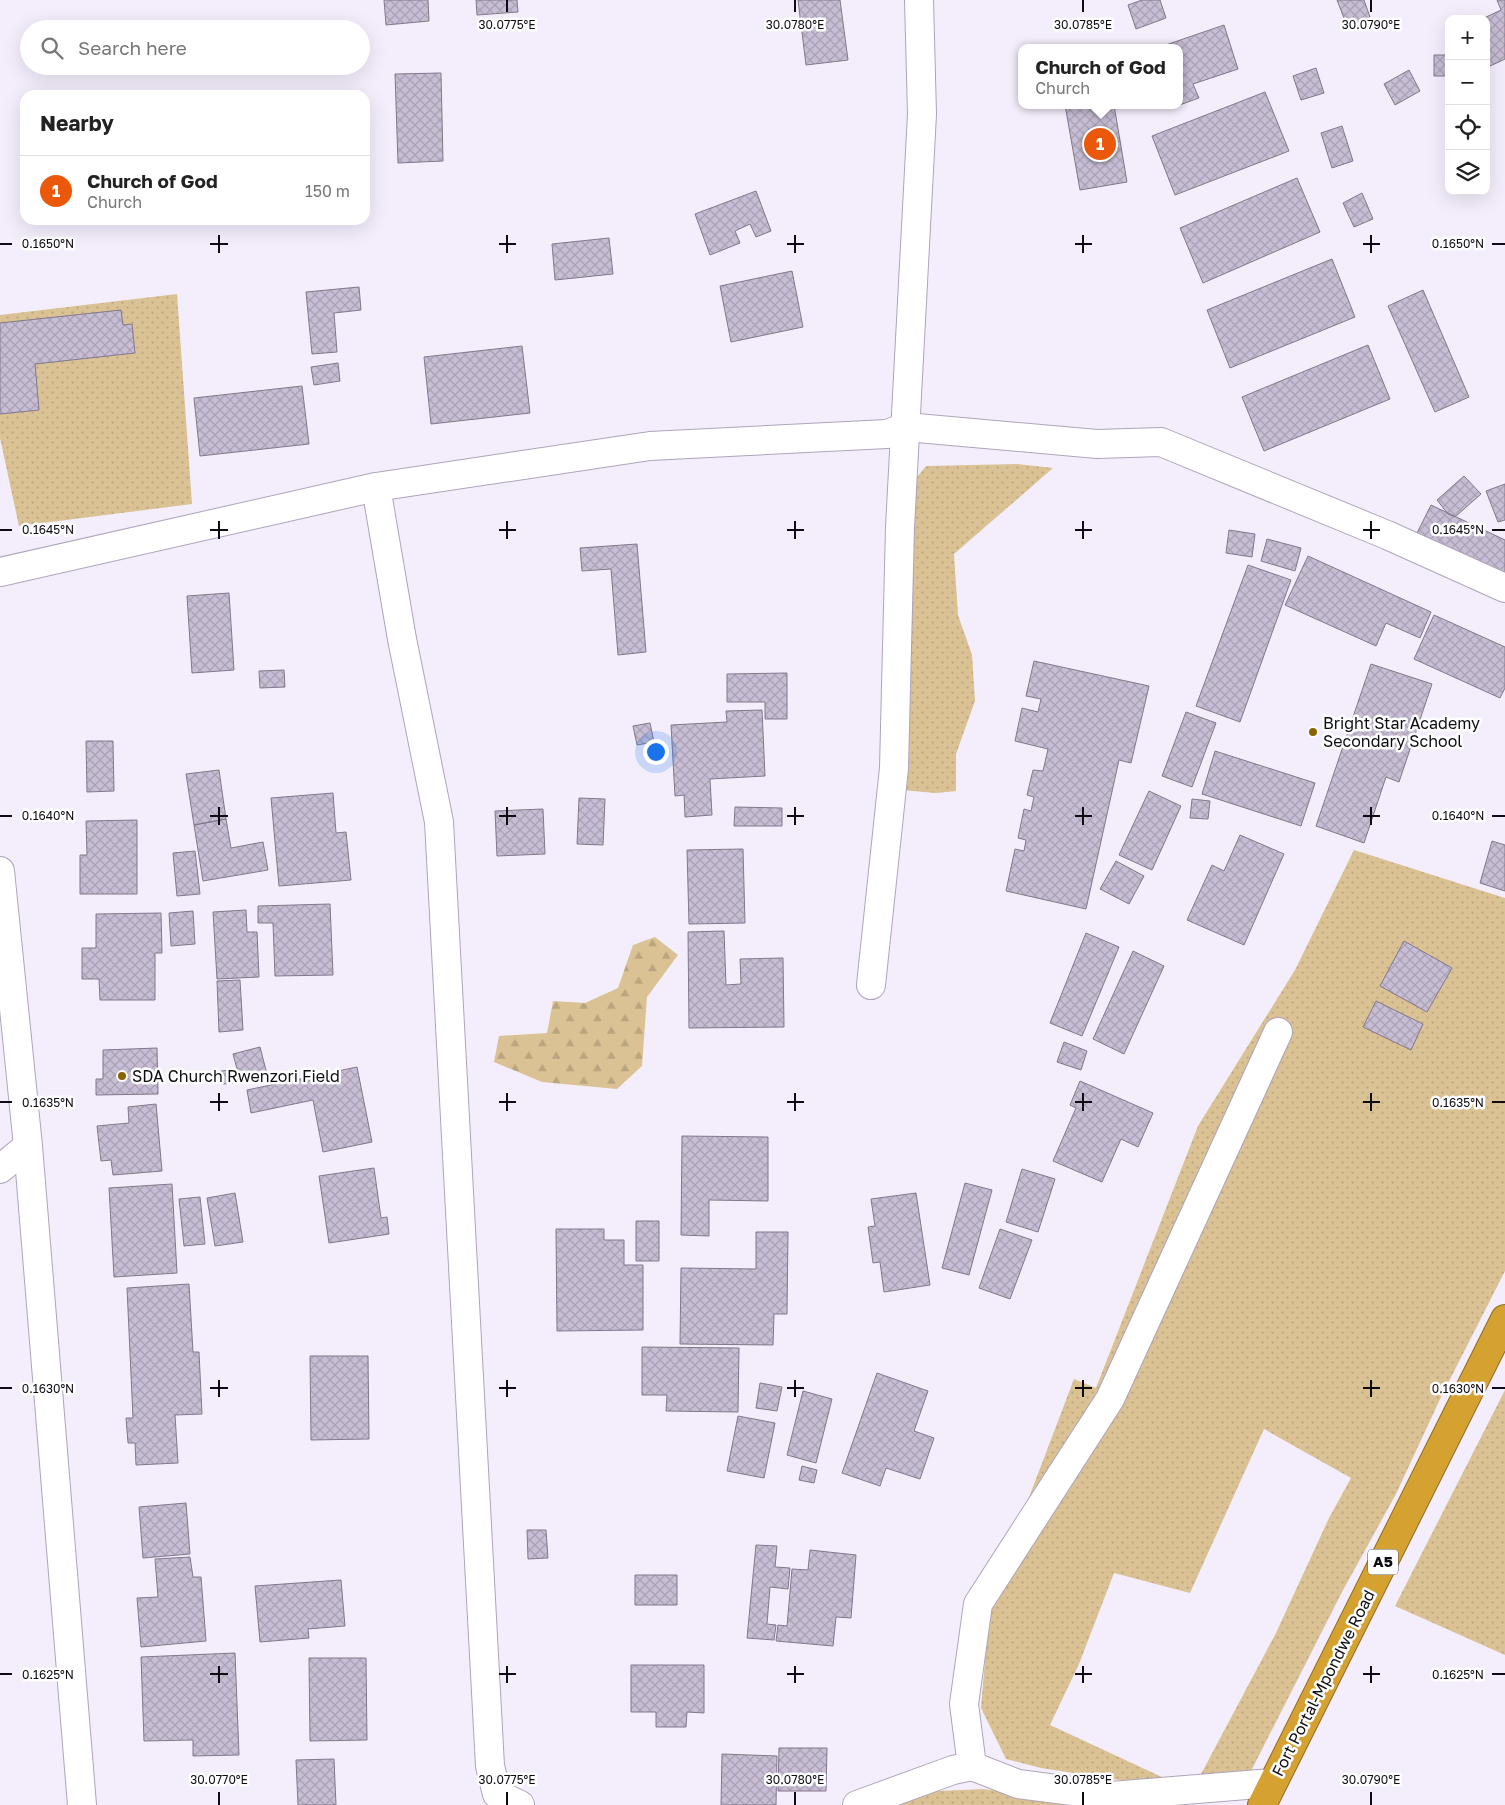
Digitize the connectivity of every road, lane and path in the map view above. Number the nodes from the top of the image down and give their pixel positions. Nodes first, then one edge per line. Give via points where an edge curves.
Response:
1 (919, 0) edge
2 (906, 427) junction
3 (376, 487) junction
4 (0, 572) edge
5 (1505, 588) edge
6 (0, 871) edge
7 (871, 986) dead end
8 (1278, 1032) dead end
9 (28, 1146) junction
10 (0, 1168) edge
11 (1505, 1319) edge
12 (972, 1766) junction
13 (1267, 1794) edge
14 (82, 1805) edge
15 (520, 1805) edge
16 (857, 1805) edge

1 - 2 street via 922,114
2 - 3 street via 887,434 650,446
2 - 5 street via 1097,444 1161,442 1387,534
2 - 7 street via 894,768
3 - 4 street
3 - 15 street via 402,639 439,822 490,1766 497,1794
6 - 9 street
8 - 12 street via 1110,1399 978,1604 964,1704
9 - 10 street
9 - 14 street
11 - 13 highway, Fort Portal-Mpondwe Road / A5
12 - 13 street via 1018,1784 1111,1796
12 - 16 street

